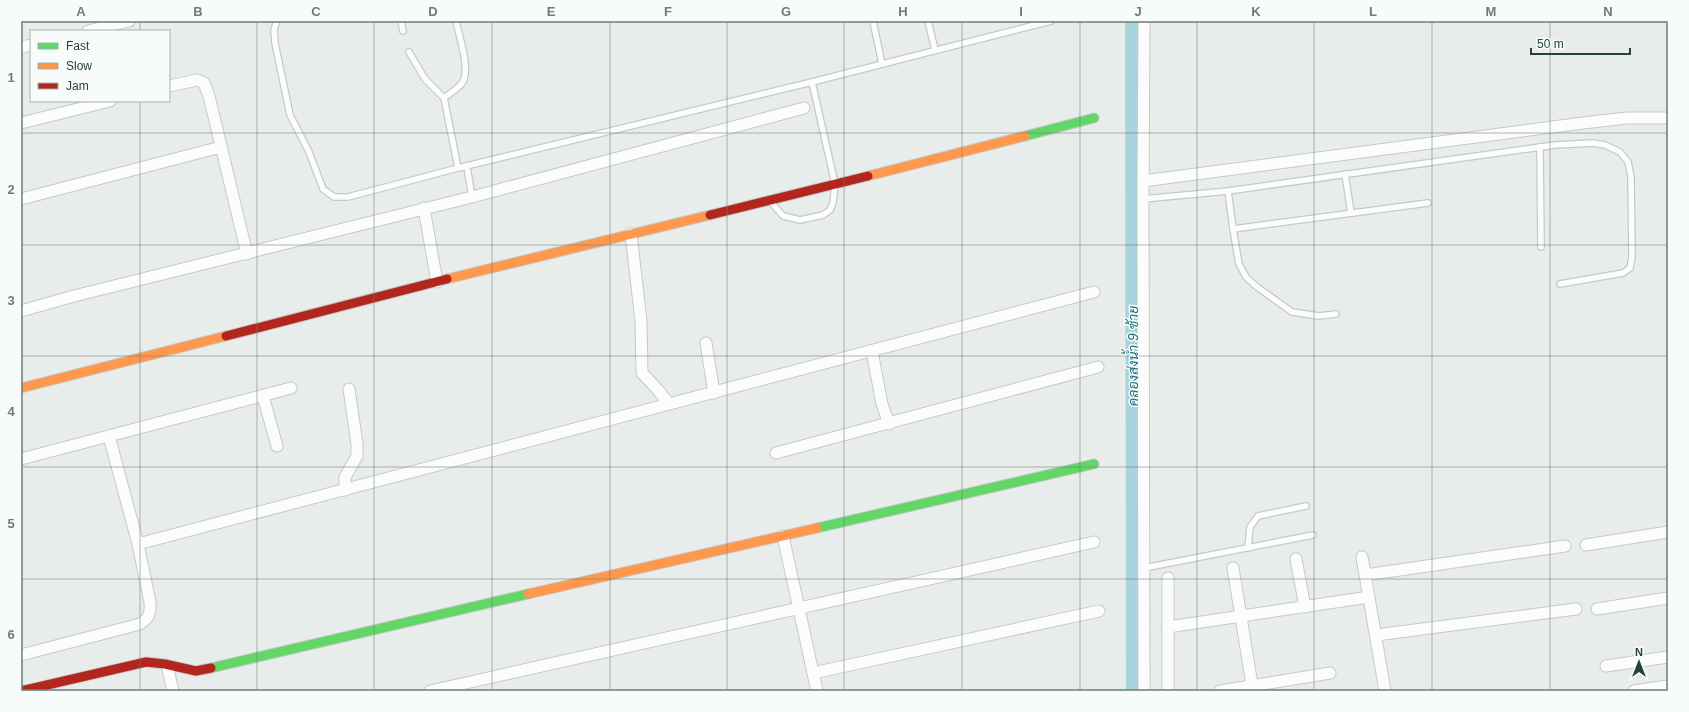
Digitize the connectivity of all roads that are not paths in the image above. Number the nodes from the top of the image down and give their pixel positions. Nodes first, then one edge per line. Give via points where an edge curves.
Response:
1 (129, 21) edge
2 (277, 21) edge
3 (401, 21) edge
4 (456, 21) edge
5 (873, 21) edge
6 (928, 21) edge
7 (1051, 21) edge
8 (1144, 21) edge
9 (92, 30) edge
10 (403, 31) dead end
11 (934, 50) junction
12 (410, 52) dead end
13 (882, 64) junction
14 (812, 82) junction
15 (170, 86) edge
16 (444, 98) junction
17 (106, 102) edge
18 (804, 108) dead end
19 (1094, 118) dead end
20 (1668, 118) edge
21 (21, 123) edge
22 (221, 147) junction
23 (1540, 147) junction
24 (467, 166) junction
25 (458, 168) junction
26 (1345, 174) junction
27 (1143, 181) junction
28 (835, 184) junction
29 (1228, 190) junction
30 (472, 197) junction
31 (21, 199) edge
32 (1143, 199) junction
33 (769, 200) junction
34 (1428, 203) dead end
35 (424, 208) junction
36 (1351, 213) junction
37 (1233, 229) junction
38 (631, 234) junction
39 (1541, 247) dead end
40 (246, 254) junction
41 (437, 282) junction
42 (1560, 284) dead end
43 (1094, 292) dead end
44 (21, 311) edge
45 (1336, 314) dead end
46 (706, 343) dead end
47 (872, 351) junction
48 (1098, 367) dead end
49 (21, 388) edge
50 (292, 388) dead end
51 (349, 389) dead end
52 (714, 393) junction
53 (263, 396) junction
54 (669, 404) junction
55 (889, 424) junction
56 (109, 436) junction
57 (277, 446) dead end
58 (776, 453) dead end
59 (21, 459) edge
60 (1094, 464) dead end
61 (345, 490) junction
62 (1306, 506) dead end
63 (1668, 532) edge
64 (1313, 534) dead end
65 (783, 536) junction
66 (1094, 542) dead end
67 (138, 544) junction
68 (1586, 545) dead end
69 (1565, 546) dead end
70 (1248, 548) junction
71 (1362, 557) dead end
72 (1296, 559) dead end
73 (1144, 568) junction
74 (1233, 568) dead end
75 (1365, 575) junction
76 (1168, 578) dead end
77 (1369, 598) junction
78 (1668, 598) edge
79 (1305, 607) junction
80 (798, 608) junction
81 (1576, 609) dead end
82 (1597, 609) dead end
83 (1099, 611) dead end
84 (1241, 616) junction
85 (1168, 626) junction
86 (1376, 635) junction
87 (21, 655) edge
88 (1668, 657) edge
89 (167, 665) junction
90 (1606, 666) dead end
91 (813, 673) junction
92 (1330, 673) dead end
93 (1668, 686) edge
94 (1253, 688) edge
95 (21, 691) edge
96 (173, 691) edge
97 (430, 691) edge
98 (817, 691) edge
99 (1144, 691) edge
100 (1168, 691) edge
101 (1220, 691) edge
102 (1385, 691) edge
103 (1634, 691) edge

1 - 9 street
2 - 25 lane via 274,30 275,43 290,115 324,189 334,197 348,197
3 - 10 lane
4 - 16 lane via 465,69 464,80
5 - 13 lane
6 - 11 lane
7 - 11 lane
8 - 27 street
11 - 13 lane
12 - 16 lane via 424,79
13 - 14 lane
14 - 24 lane
14 - 28 lane
15 - 22 street via 197,80 204,83
16 - 25 lane
17 - 21 street
18 - 30 street
19 - 28 street
20 - 27 street via 1627,118 1583,123
22 - 31 street
22 - 40 street
23 - 26 lane
23 - 39 lane
23 - 42 lane via 1593,143 1605,145 1620,152 1628,162 1631,177 1630,268 1623,273
24 - 25 lane
24 - 30 lane
26 - 29 lane
26 - 36 lane
27 - 32 street
28 - 33 street
28 - 33 lane via 834,203 823,215 800,220 789,219
29 - 32 lane
29 - 37 lane
30 - 35 street
32 - 73 street
33 - 38 street
34 - 36 lane
35 - 40 street
35 - 41 street
36 - 37 lane
37 - 45 lane via 1239,264 1246,278 1292,312 1319,316
38 - 41 street
38 - 54 street via 641,321 642,373
40 - 44 street
41 - 49 street
43 - 47 street
46 - 52 street
47 - 52 street
47 - 55 street via 879,392
48 - 55 street
50 - 53 street
51 - 61 street via 357,456 345,477
52 - 54 street
53 - 56 street
53 - 57 street
54 - 61 street
55 - 58 street
56 - 59 street
56 - 67 street
60 - 65 street
61 - 67 street
62 - 70 lane via 1258,516 1250,527
63 - 68 street
64 - 70 lane
65 - 80 street
65 - 89 street via 196,671
66 - 80 street
67 - 87 street via 150,602 148,619 140,624
69 - 75 street
70 - 73 lane
71 - 75 street
72 - 79 street
73 - 99 street
74 - 84 street
75 - 77 street
76 - 85 street
77 - 79 street
77 - 86 street
78 - 82 street
79 - 84 street
80 - 91 street
80 - 97 street
81 - 86 street
83 - 91 street
84 - 85 street
84 - 94 street
85 - 100 street
86 - 102 street
88 - 90 street
89 - 95 street via 156,661 146,662
89 - 96 street
91 - 98 street
92 - 94 street
93 - 103 street
94 - 101 street

